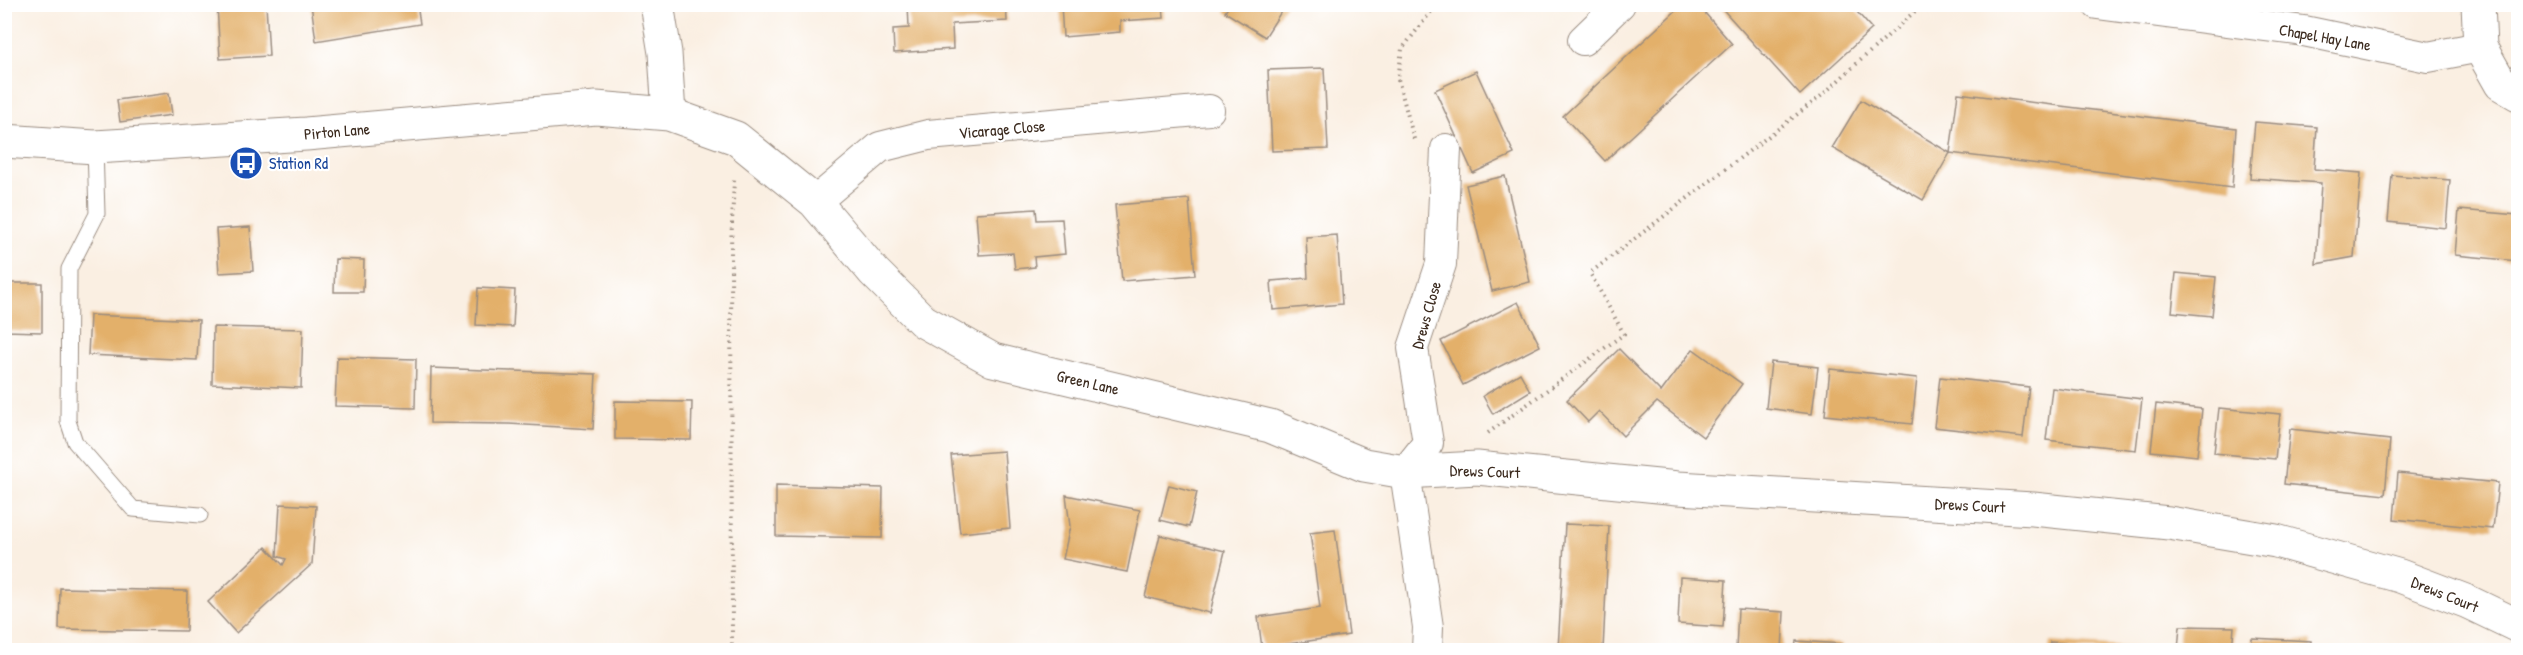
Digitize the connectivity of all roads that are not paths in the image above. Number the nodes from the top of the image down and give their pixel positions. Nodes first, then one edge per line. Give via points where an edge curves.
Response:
1 (657, 4) edge
2 (1620, 4) edge
3 (2097, 4) edge
4 (2478, 4) edge
5 (1583, 40) dead end
6 (2480, 47) junction
7 (2518, 94) edge
8 (1209, 110) dead end
9 (669, 114) junction
10 (4, 141) edge
11 (95, 147) junction
12 (1446, 149) dead end
13 (815, 202) junction
14 (1405, 472) junction
15 (200, 515) dead end
16 (2518, 626) edge
17 (1427, 651) edge

1 - 9 street
2 - 5 street
3 - 6 street, Chapel Hay Lane via 2304,31 2428,57
4 - 6 street
6 - 7 street via 2501,84
8 - 13 street, Vicarage Close via 928,135 880,147
9 - 11 street, Pirton Lane via 596,108 306,134
9 - 13 street, Green Lane via 736,138
10 - 11 street, Pirton Lane
11 - 15 lane via 97,214 69,269 68,422 75,442 133,509
12 - 14 street, Drews Close via 1441,264 1413,348 1428,443
13 - 14 street, Green Lane via 874,272 923,321 993,360 1270,426 1364,465
14 - 16 street, Drews Court via 1477,468 1678,488 2033,509 2169,523 2276,541 2400,576
14 - 17 street via 1428,627

